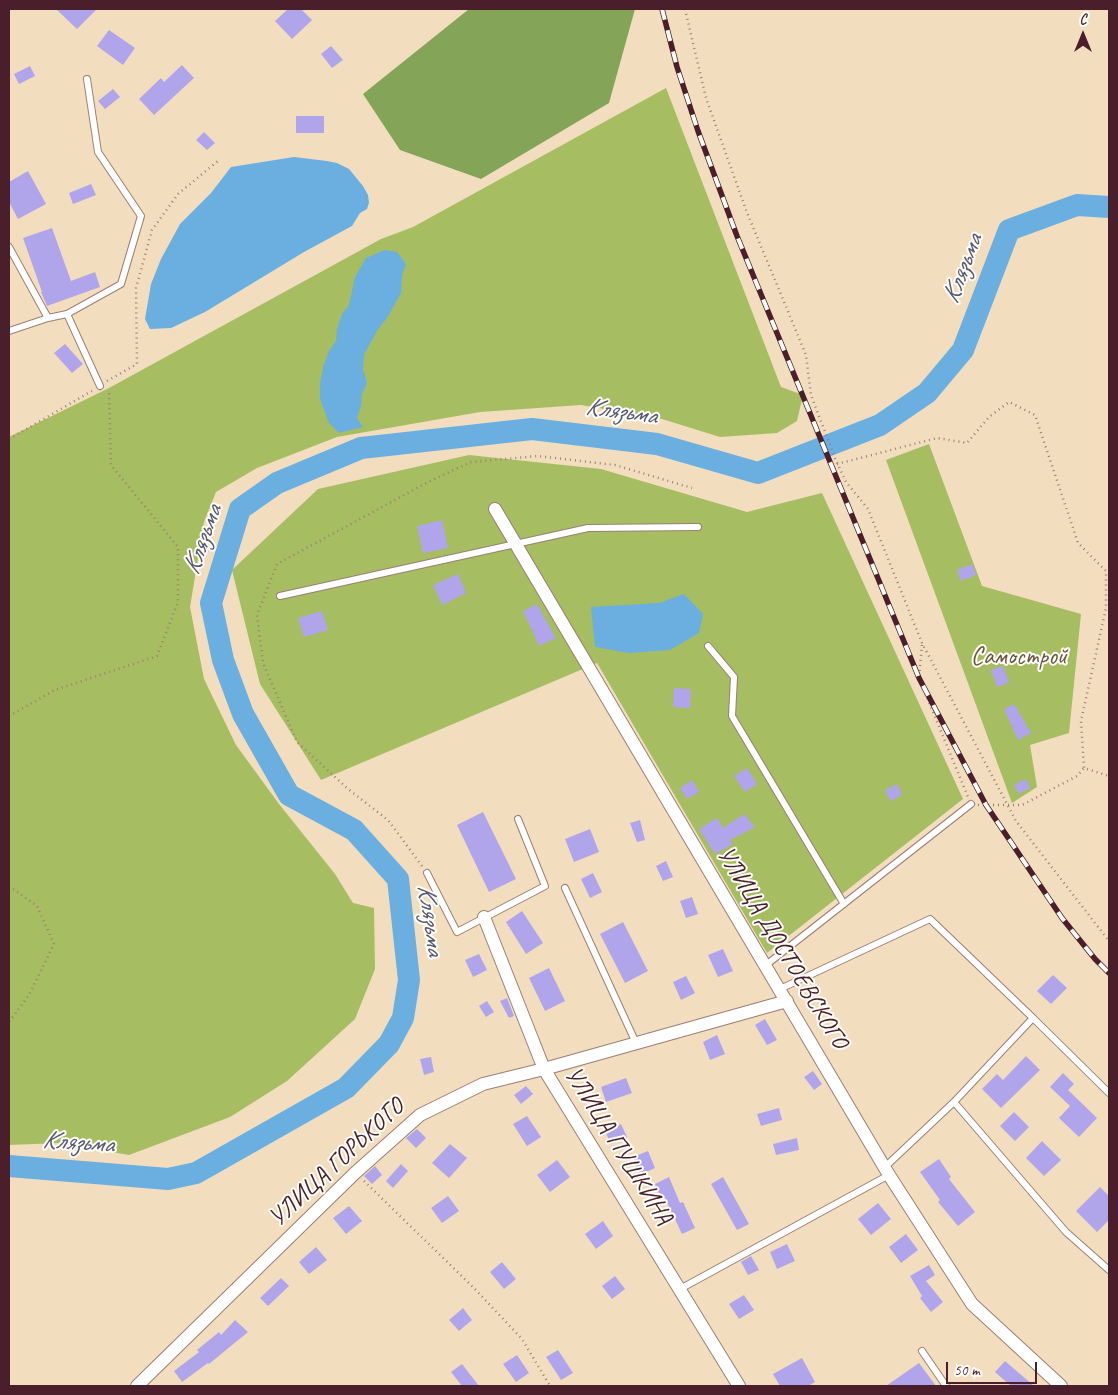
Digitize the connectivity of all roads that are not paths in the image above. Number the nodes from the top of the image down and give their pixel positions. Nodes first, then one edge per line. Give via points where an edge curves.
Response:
1 (87, 79) dead end
2 (9, 247) edge
3 (67, 314) junction
4 (48, 318) junction
5 (9, 331) edge
6 (100, 386) road end
7 (495, 509) dead end
8 (698, 527) dead end
9 (515, 543) junction
10 (280, 596) dead end
11 (708, 646) dead end
12 (971, 804) road end
13 (518, 819) dead end
14 (428, 873) road end
15 (565, 888) dead end
16 (844, 904) junction
17 (484, 917) junction
18 (766, 964) junction
19 (780, 989) junction
20 (786, 1001) junction
21 (1032, 1018) junction
22 (636, 1043) junction
23 (544, 1069) junction
24 (1109, 1093) edge
25 (954, 1102) junction
26 (887, 1171) junction
27 (1109, 1270) edge
28 (680, 1288) junction
29 (922, 1351) dead end
30 (136, 1386) edge
31 (739, 1386) edge
32 (946, 1386) edge
33 (1061, 1386) edge

1 - 3 lane via 98,152 141,216 121,284
2 - 4 lane
3 - 4 lane
3 - 6 lane
4 - 5 lane
7 - 9 street, УЛИЦА ДОСТОЕВСКОГО
8 - 9 lane via 588,528
9 - 10 lane
9 - 18 street, УЛИЦА ДОСТОЕВСКОГО
11 - 16 lane via 734,676 732,716
12 - 16 lane
13 - 17 lane via 545,886
14 - 17 lane via 457,932
15 - 22 lane
16 - 18 lane
17 - 23 street, УЛИЦА ПУШКИНА
18 - 19 street, УЛИЦА ДОСТОЕВСКОГО
19 - 20 street, УЛИЦА ДОСТОЕВСКОГО
19 - 21 lane via 930,919
20 - 22 street, УЛИЦА ГОРЬКОГО
20 - 26 street, УЛИЦА ДОСТОЕВСКОГО
21 - 24 lane
21 - 25 lane
22 - 23 street, УЛИЦА ГОРЬКОГО
23 - 28 street, УЛИЦА ПУШКИНА
23 - 30 street, УЛИЦА ГОРЬКОГО via 483,1084 420,1115 355,1173
25 - 26 lane
25 - 27 lane via 1066,1232
26 - 28 lane
26 - 33 street, УЛИЦА ДОСТОЕВСКОГО via 972,1304
28 - 31 street, УЛИЦА ПУШКИНА
29 - 32 lane

